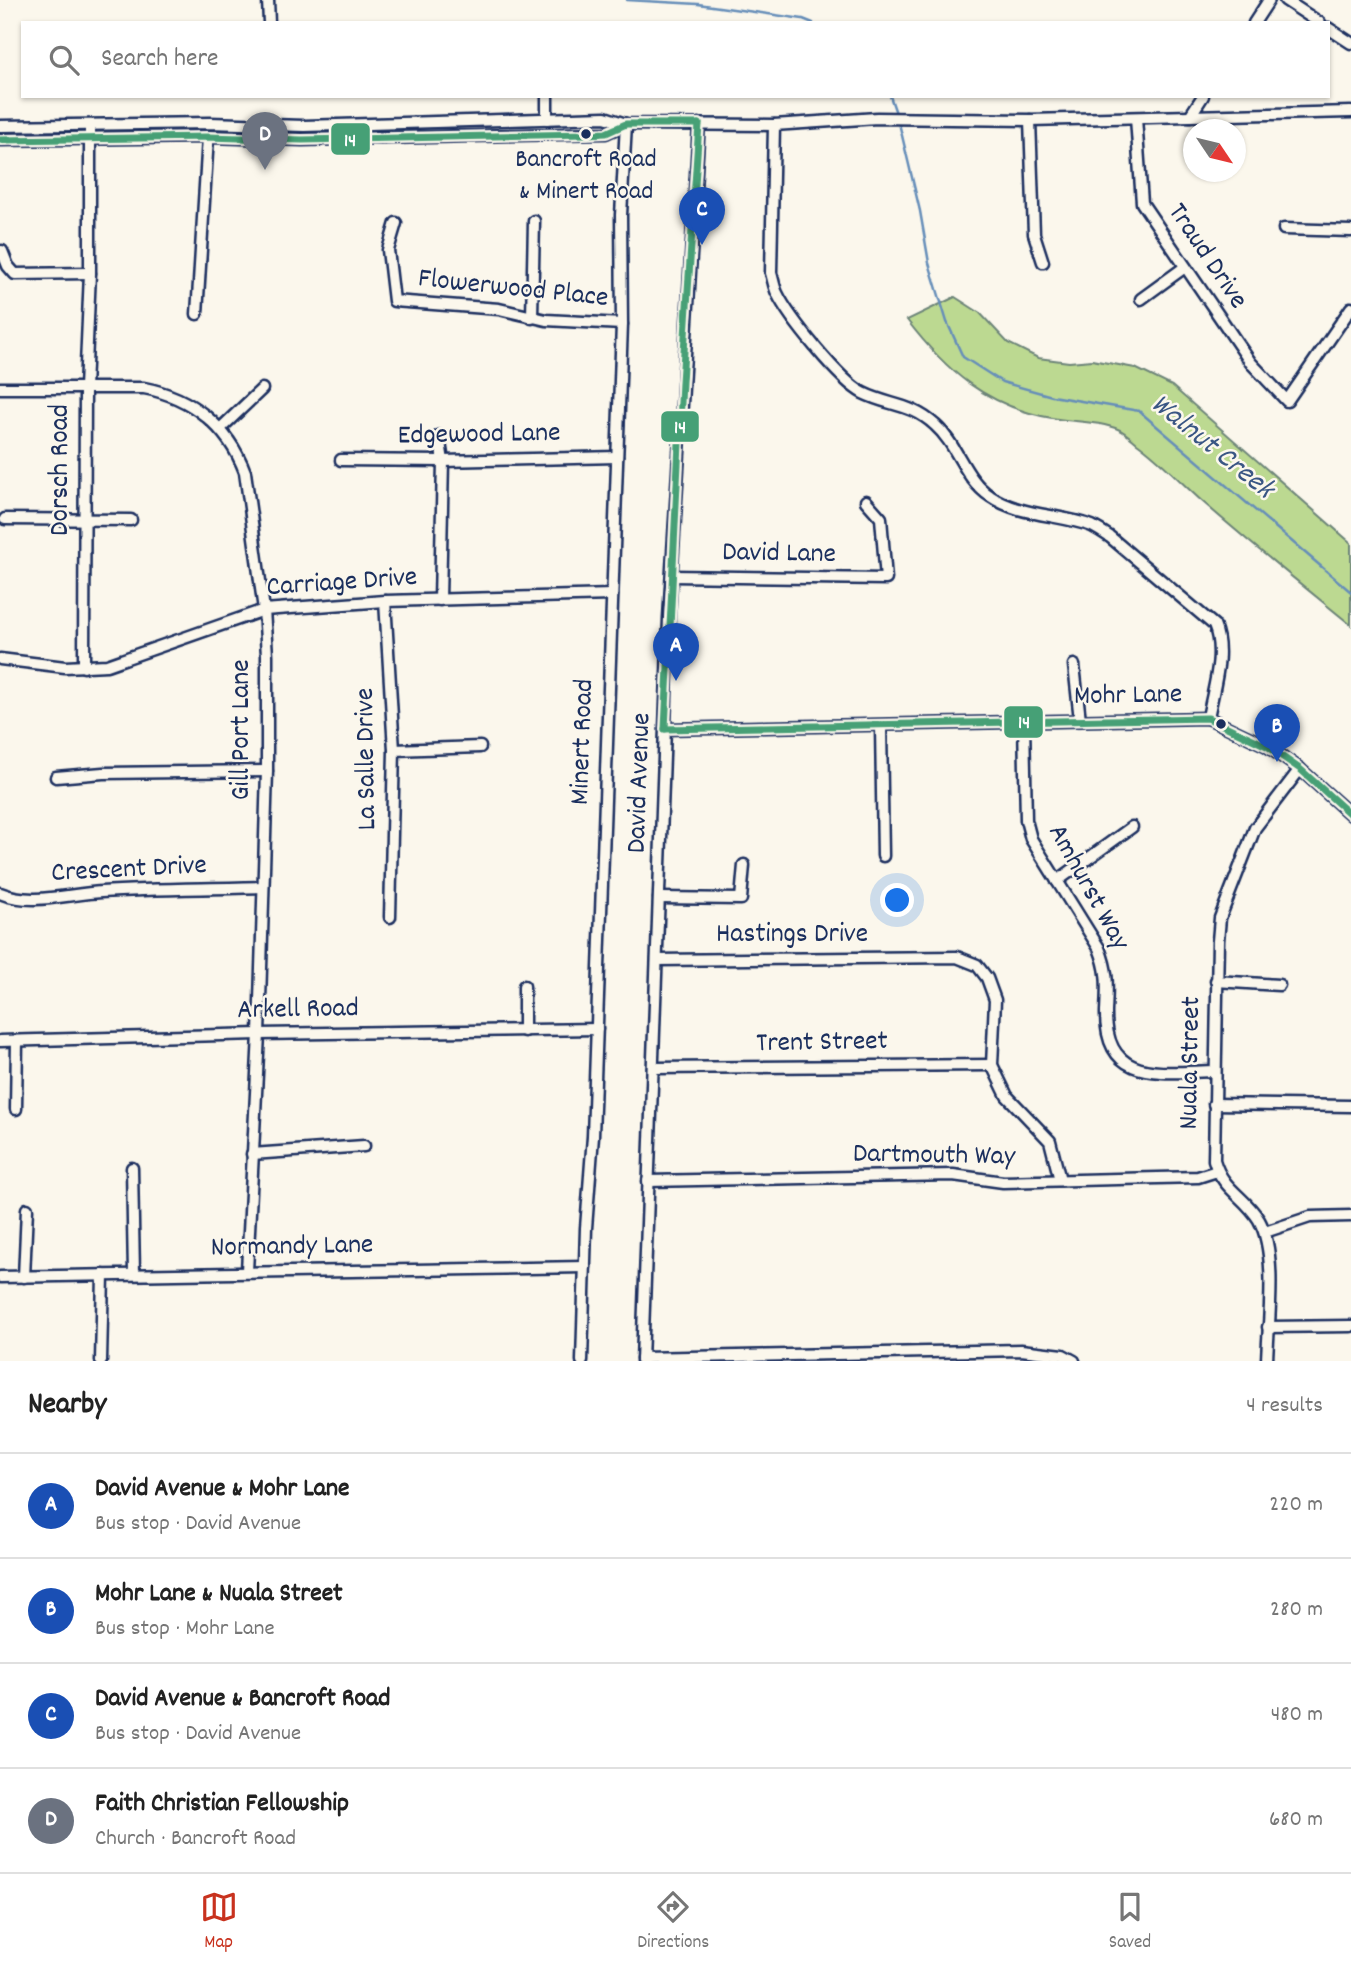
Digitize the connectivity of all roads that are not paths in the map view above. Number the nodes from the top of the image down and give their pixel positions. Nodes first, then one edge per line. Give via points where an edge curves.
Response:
1 (268, 0) edge
2 (1269, 0) edge
3 (1285, 0) edge
4 (269, 21) edge
5 (1255, 21) edge
6 (1317, 21) edge
7 (1330, 29) edge
8 (1351, 44) edge
9 (547, 98) edge
10 (1202, 98) edge
11 (1351, 112) edge
12 (1190, 116) junction
13 (1136, 118) junction
14 (547, 119) junction
15 (1030, 120) junction
16 (626, 124) junction
17 (699, 124) junction
18 (774, 125) junction
19 (0, 126) edge
20 (90, 126) junction
21 (208, 137) junction
22 (0, 140) edge
23 (90, 140) junction
24 (534, 221) dead end
25 (396, 223) dead end
26 (1284, 229) dead end
27 (1351, 231) edge
28 (2, 251) dead end
29 (1042, 262) dead end
30 (1185, 267) junction
31 (90, 273) junction
32 (1141, 299) dead end
33 (1351, 308) edge
34 (197, 314) dead end
35 (532, 318) junction
36 (622, 324) junction
37 (0, 388) edge
38 (85, 388) junction
39 (262, 389) dead end
40 (219, 429) junction
41 (439, 436) dead end
42 (617, 457) junction
43 (341, 460) dead end
44 (443, 461) junction
45 (866, 501) dead end
46 (5, 519) dead end
47 (131, 520) dead end
48 (85, 521) junction
49 (671, 576) junction
50 (612, 595) junction
51 (440, 600) junction
52 (385, 601) junction
53 (264, 610) junction
54 (0, 659) edge
55 (1074, 665) dead end
56 (84, 667) junction
57 (1208, 718) junction
58 (1080, 720) junction
59 (1024, 722) junction
60 (881, 726) junction
61 (666, 729) junction
62 (480, 747) dead end
63 (394, 750) junction
64 (1300, 769) junction
65 (267, 771) junction
66 (57, 777) dead end
67 (1351, 815) edge
68 (1132, 827) dead end
69 (883, 856) dead end
70 (744, 865) dead end
71 (1056, 881) junction
72 (263, 887) junction
73 (0, 893) edge
74 (659, 898) junction
75 (390, 917) dead end
76 (657, 960) junction
77 (1216, 981) junction
78 (1279, 985) dead end
79 (524, 986) dead end
80 (597, 1029) junction
81 (524, 1031) junction
82 (259, 1034) junction
83 (0, 1041) edge
84 (17, 1041) junction
85 (992, 1065) junction
86 (653, 1068) junction
87 (1214, 1071) junction
88 (1214, 1104) junction
89 (1351, 1106) edge
90 (16, 1109) dead end
91 (364, 1146) dead end
92 (252, 1154) junction
93 (132, 1168) dead end
94 (1217, 1171) junction
95 (1060, 1180) junction
96 (648, 1181) junction
97 (27, 1209) dead end
98 (1351, 1216) edge
99 (1265, 1232) junction
100 (585, 1267) junction
101 (247, 1271) junction
102 (134, 1274) junction
103 (103, 1275) junction
104 (0, 1277) edge
105 (24, 1277) junction
106 (1351, 1326) edge
107 (1268, 1327) junction
108 (642, 1359) edge
109 (101, 1361) edge
110 (582, 1361) edge
111 (1074, 1361) edge
112 (1267, 1361) edge

1 - 4 street
2 - 5 street
3 - 6 street
7 - 8 street
9 - 14 street
10 - 12 street
11 - 12 street
12 - 13 street
13 - 15 street
13 - 30 street, Traud Drive via 1142,204
14 - 16 street via 605,117
14 - 20 street
15 - 18 street via 918,117
15 - 29 street via 1034,234
16 - 17 street
16 - 21 street via 606,133 302,140
16 - 36 street, Minert Road
17 - 18 street
17 - 49 street, David Avenue
18 - 57 street via 771,273 792,316 848,384 907,406 936,425 989,496 1092,526 1214,625 1220,651
19 - 20 street
20 - 23 street, Dorsch Road
21 - 23 street
21 - 34 street
22 - 23 street
23 - 31 street, Dorsch Road
24 - 35 street
25 - 35 street, Flowerwood Place via 388,250 394,301 499,309
26 - 27 street
28 - 31 street via 15,274
30 - 32 street
30 - 33 street, Traud Drive via 1251,363 1287,401
31 - 38 street, Dorsch Road
35 - 36 street, Flowerwood Place
36 - 42 street, Minert Road
37 - 38 street, Gill Port Lane
38 - 40 street, Gill Port Lane via 163,392 197,408
38 - 48 street, Dorsch Road
39 - 40 street
40 - 53 street, Gill Port Lane via 239,455 245,472
41 - 44 street
42 - 44 street, Edgewood Lane
42 - 50 street, Minert Road
43 - 44 street, Edgewood Lane
44 - 51 street
45 - 49 street, David Lane via 881,518 886,579
46 - 48 street
47 - 48 street
48 - 56 street, Dorsch Road
49 - 61 street, David Avenue
50 - 51 street, Carriage Drive
50 - 80 street, Minert Road
51 - 52 street, Carriage Drive
52 - 53 street, Carriage Drive
52 - 63 street, La Salle Drive
53 - 56 street, Carriage Drive via 107,665
53 - 65 street, Gill Port Lane
54 - 56 street, Carriage Drive
55 - 58 street
57 - 58 street, Mohr Lane
57 - 64 street, Mohr Lane via 1267,746
58 - 59 street, Mohr Lane
59 - 60 street, Mohr Lane
59 - 71 street, Amhurst Way via 1026,820 1031,839
60 - 61 street, Mohr Lane
60 - 69 street
61 - 74 street, David Avenue
62 - 63 street
63 - 75 street, La Salle Drive
64 - 67 street, Mohr Lane
64 - 77 street, Nuala Street via 1255,828 1220,918
65 - 66 street
65 - 72 street, Gill Port Lane
68 - 71 street
70 - 74 street via 741,899
71 - 87 street, Amhurst Way via 1107,968 1106,1028 1113,1052 1129,1065 1152,1072
72 - 73 street, Crescent Drive via 100,892 35,899
72 - 82 street, Gill Port Lane
74 - 76 street, David Avenue
76 - 85 street, Hastings Drive via 957,957 977,965 995,1000
76 - 86 street, David Avenue
77 - 78 street
77 - 87 street, Nuala Street
79 - 81 street
80 - 81 street, Arkell Road
80 - 100 street, Minert Road
81 - 82 street, Arkell Road
82 - 84 street, Arkell Road
82 - 92 street, Gill Port Lane
83 - 84 street, Arkell Road
84 - 90 street
85 - 86 street, Trent Street
85 - 95 street, Hastings Drive via 1007,1096 1050,1141
86 - 96 street, David Avenue
87 - 88 street, Nuala Street
88 - 89 street
88 - 94 street, Nuala Street
91 - 92 street
92 - 101 street, Gill Port Lane
93 - 102 street
94 - 95 street, Dartmouth Way via 1198,1177
94 - 99 street
95 - 96 street, Dartmouth Way via 1003,1182 953,1175
96 - 108 street, David Avenue
97 - 105 street
98 - 99 street via 1310,1217
99 - 107 street via 1270,1263
100 - 101 street, Normandy Lane
100 - 110 street, Minert Road
101 - 102 street, Normandy Lane
102 - 103 street, Normandy Lane
103 - 105 street, Normandy Lane
103 - 109 street
104 - 105 street, Normandy Lane
106 - 107 street
107 - 112 street
108 - 111 street via 1021,1350 1063,1355

